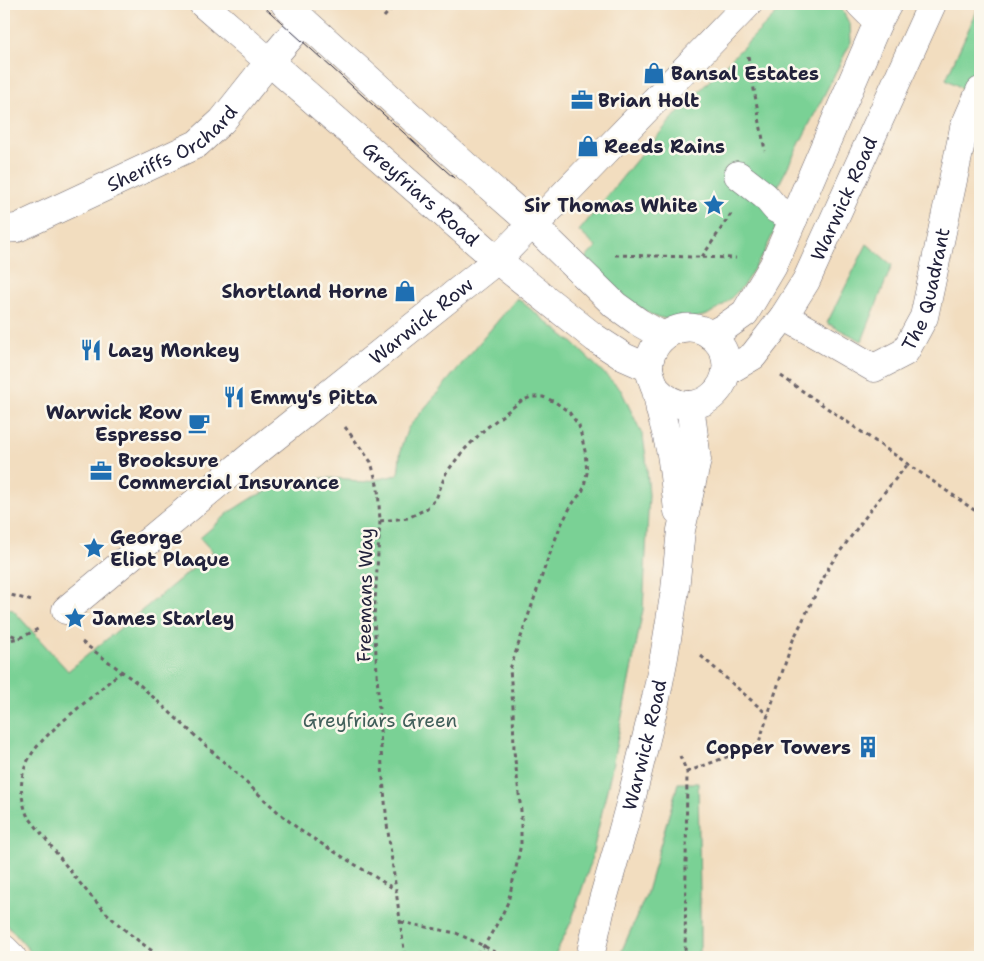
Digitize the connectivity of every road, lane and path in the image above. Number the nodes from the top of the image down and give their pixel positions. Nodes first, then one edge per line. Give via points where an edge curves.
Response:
1 (203, 4) edge
2 (395, 4) edge
3 (748, 4) edge
4 (932, 4) edge
5 (875, 10) edge
6 (295, 12) edge
7 (384, 17) dead end
8 (269, 62) junction
9 (980, 91) edge
10 (738, 175) dead end
11 (794, 218) junction
12 (532, 224) junction
13 (4, 229) edge
14 (609, 255) dead end
15 (497, 260) junction
16 (773, 266) junction
17 (784, 316) junction
18 (710, 335) junction
19 (663, 336) junction
20 (726, 372) junction
21 (778, 374) dead end
22 (652, 379) junction
23 (325, 398) junction
24 (690, 405) junction
25 (908, 464) junction
26 (980, 514) edge
27 (380, 521) junction
28 (681, 530) junction
29 (66, 610) dead end
30 (43, 626) dead end
31 (4, 632) edge
32 (20, 638) junction
33 (76, 638) dead end
34 (4, 641) edge
35 (700, 656) dead end
36 (122, 671) junction
37 (768, 715) junction
38 (680, 756) dead end
39 (686, 772) junction
40 (396, 891) junction
41 (401, 922) junction
42 (484, 946) junction
43 (4, 949) edge
44 (12, 957) edge
45 (161, 957) edge
46 (405, 957) edge
47 (474, 957) edge
48 (503, 957) edge
49 (590, 957) edge
50 (685, 957) edge

1 - 8 main road, Greyfriars Road
2 - 7 path
3 - 12 main road, Warwick Row
4 - 17 main road, Warwick Road via 806,281
5 - 11 main road, Warwick Road
6 - 8 main road, Sheriffs Orchard
6 - 12 main road
8 - 13 main road, Sheriffs Orchard via 222,121 197,144 17,228
8 - 15 main road, Greyfriars Road
9 - 17 main road, The Quadrant via 964,128 924,317 904,352 874,368
10 - 11 main road via 776,209
11 - 16 main road, Warwick Road
12 - 15 main road, Warwick Row
12 - 19 main road via 615,305
14 - 16 path via 756,258
15 - 22 main road, Greyfriars Road
15 - 23 main road, Warwick Row
16 - 18 main road, Warwick Road via 745,313
17 - 20 main road, Warwick Road via 753,356
18 - 19 main road via 702,330 681,328
18 - 20 main road via 721,346
19 - 22 main road, Warwick Road via 652,350
20 - 24 main road via 716,392 708,399
21 - 25 path
22 - 24 main road via 663,396 682,405
22 - 28 main road, Warwick Road via 670,454
23 - 27 path, Freemans Way via 371,462 378,488
23 - 29 main road, Warwick Row
24 - 28 main road, Warwick Road via 697,460
25 - 26 path
25 - 37 path via 830,565 793,640
27 - 40 path, Freemans Way via 374,617 382,767
27 - 42 path via 408,518 426,509 436,499 446,473 463,451 485,429 531,396 543,396 555,402 569,412 579,426 587,473 583,490 560,527 510,669 521,844 508,902
28 - 49 main road, Warwick Road via 675,590 656,698
30 - 32 path
31 - 32 path
32 - 34 path
33 - 36 path
35 - 37 path
36 - 40 path via 278,812
36 - 45 path via 38,744 22,775 23,805 27,815 100,906
37 - 39 path via 758,745
38 - 39 path
39 - 50 path
40 - 41 path, Freemans Way
41 - 42 path via 456,933
41 - 46 path, Freemans Way
42 - 47 path
42 - 48 path
43 - 44 main road

